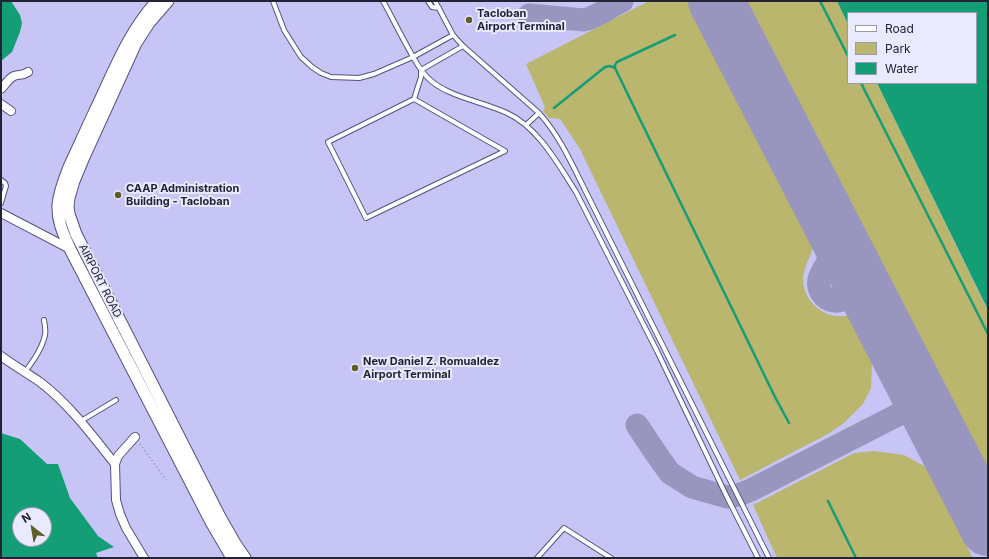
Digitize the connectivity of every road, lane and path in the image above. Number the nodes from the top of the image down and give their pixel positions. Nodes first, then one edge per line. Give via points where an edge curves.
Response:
1 (157, 1) edge
2 (168, 1) edge
3 (273, 1) edge
4 (383, 1) edge
5 (428, 1) edge
6 (435, 1) edge
7 (439, 8) junction
8 (453, 35) junction
9 (463, 46) junction
10 (413, 57) junction
11 (421, 70) junction
12 (28, 72) dead end
13 (1, 89) edge
14 (414, 99) junction
15 (1, 104) edge
16 (11, 110) dead end
17 (539, 113) junction
18 (526, 125) junction
19 (1, 180) edge
20 (584, 188) junction
21 (576, 192) junction
22 (1, 203) edge
23 (1, 213) edge
24 (64, 216) junction
25 (81, 244) junction
26 (70, 249) junction
27 (44, 320) dead end
28 (665, 348) junction
29 (657, 351) junction
30 (1, 356) edge
31 (25, 372) junction
32 (116, 400) dead end
33 (80, 421) junction
34 (136, 437) joint
35 (115, 464) junction
36 (166, 480) dead end
37 (144, 558) edge
38 (232, 558) edge
39 (245, 558) edge
40 (537, 558) edge
41 (611, 558) edge
42 (758, 558) edge
43 (769, 558) edge

1 - 24 main road, AIRPORT ROAD via 142,18 129,40 75,153 61,189 58,207
2 - 24 main road, AIRPORT ROAD via 149,23 136,44 84,157
3 - 10 lane via 284,30 301,57 321,73 331,77 359,78
4 - 10 lane
5 - 7 lane via 432,7
6 - 7 lane
7 - 8 lane
8 - 9 lane
8 - 10 lane
9 - 11 lane
9 - 17 lane
10 - 11 lane
11 - 14 lane
11 - 18 lane via 441,87 508,114
12 - 13 street via 10,78
14 - 14 lane via 328,142 366,218 505,151
15 - 16 street
17 - 18 lane
17 - 20 lane via 556,135
18 - 21 lane via 540,140
19 - 22 lane via 6,186
20 - 21 lane
20 - 28 lane
21 - 29 lane
23 - 26 street
24 - 25 main road, AIRPORT ROAD
24 - 26 main road, AIRPORT ROAD via 61,227
25 - 26 main road
25 - 39 main road, AIRPORT ROAD via 220,517
26 - 38 main road, AIRPORT ROAD
27 - 31 lane via 43,343
28 - 29 lane
28 - 43 lane
29 - 42 lane
30 - 31 street
31 - 33 street via 40,382
32 - 33 lane
33 - 35 street
34 - 35 street via 118,456
34 - 36 path
35 - 37 street via 116,500 120,514
40 - 41 lane via 564,528

